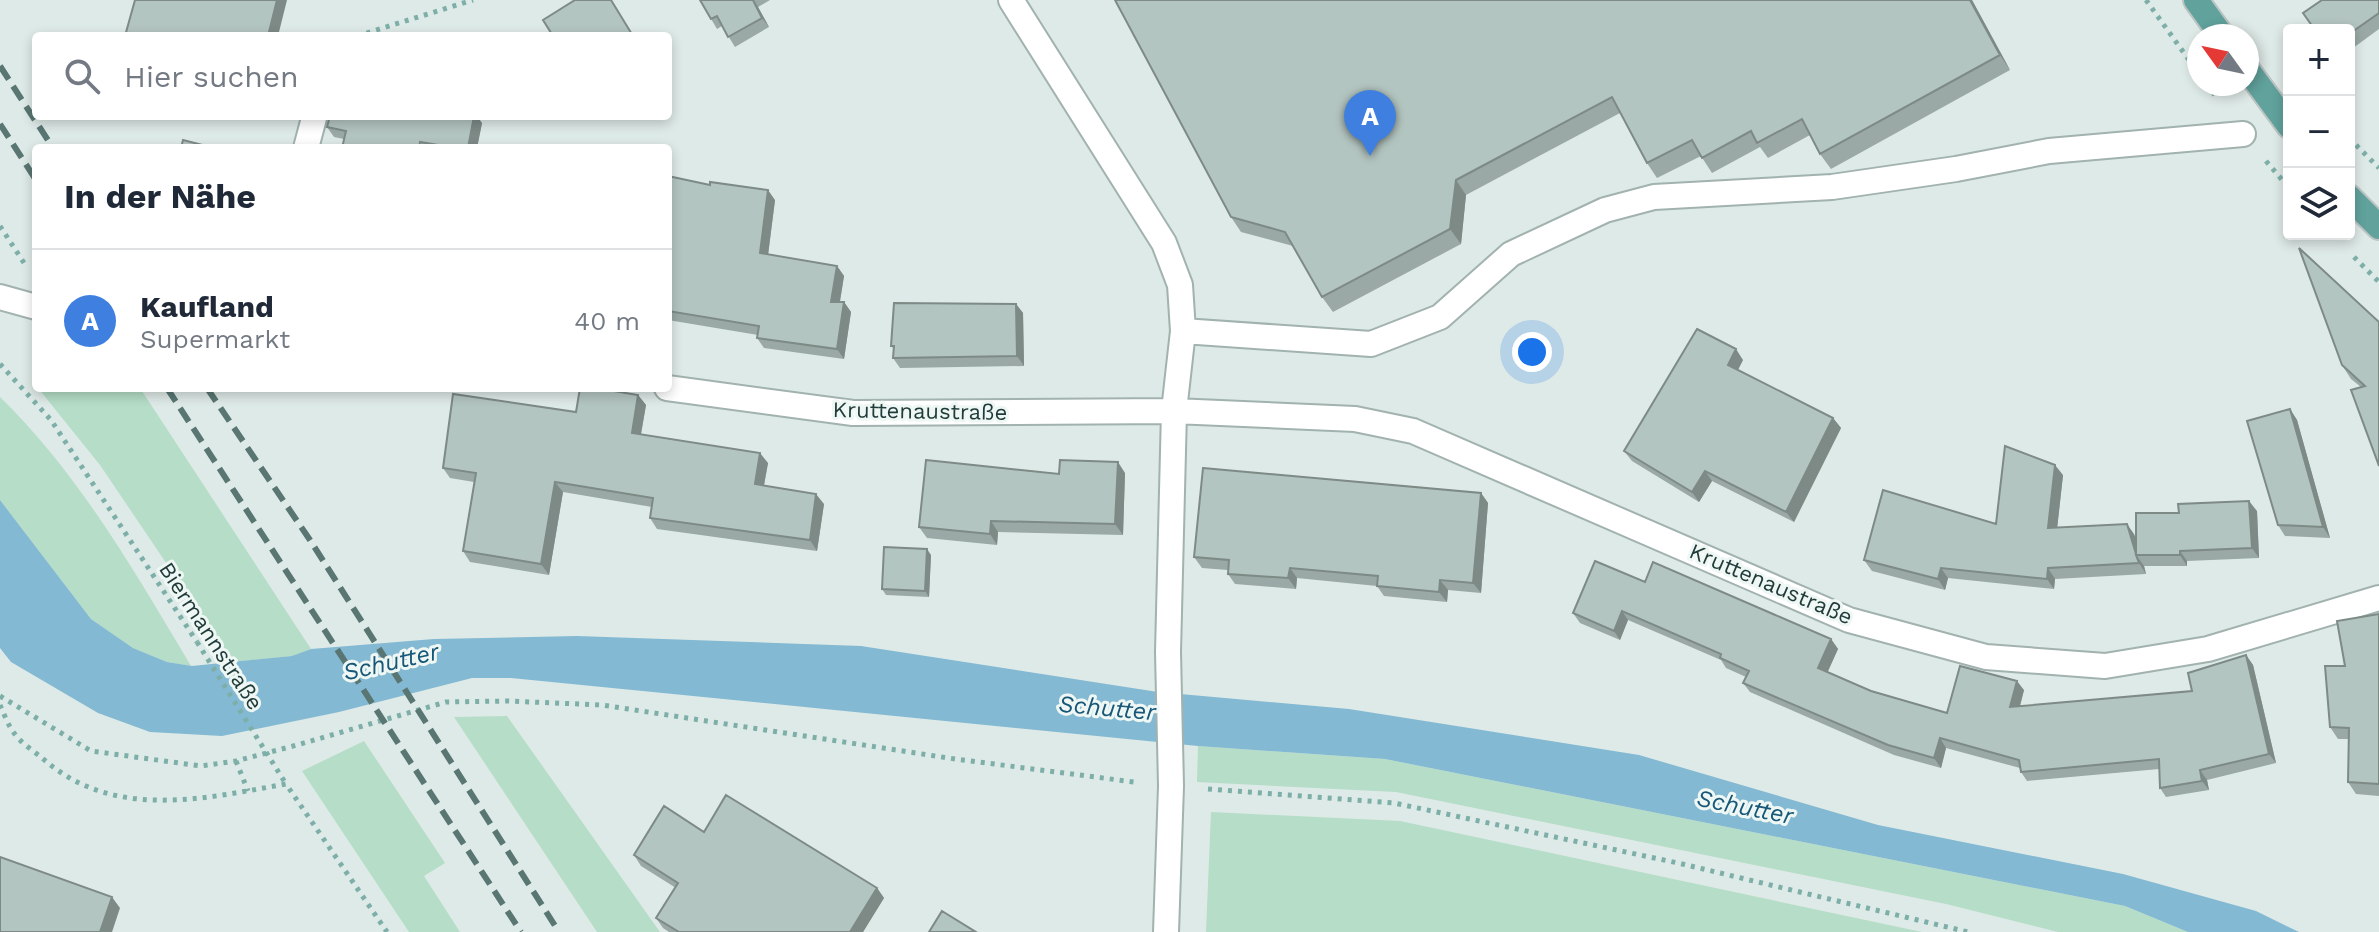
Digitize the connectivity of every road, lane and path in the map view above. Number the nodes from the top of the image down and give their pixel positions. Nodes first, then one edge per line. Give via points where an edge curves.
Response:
1 (473, 0) edge
2 (1011, 0) edge
3 (2146, 0) edge
4 (2196, 0) edge
5 (2213, 24) edge
6 (370, 32) edge
7 (2187, 57) edge
8 (2259, 85) edge
9 (2283, 118) edge
10 (313, 120) edge
11 (2243, 134) dead end
12 (307, 144) edge
13 (2355, 144) edge
14 (2379, 168) edge
15 (2355, 203) edge
16 (0, 226) edge
17 (2379, 227) edge
18 (29, 270) dead end
19 (0, 297) edge
20 (32, 306) edge
21 (1183, 331) junction
22 (0, 364) edge
23 (672, 389) edge
24 (1174, 411) junction
25 (2379, 598) edge
26 (0, 696) edge
27 (0, 705) edge
28 (236, 761) junction
29 (286, 784) junction
30 (1171, 786) junction
31 (248, 791) junction
32 (387, 932) edge
33 (1166, 932) edge
34 (1968, 932) edge

1 - 6 path
2 - 21 street via 1164,243 1180,285
3 - 7 path
4 - 5 main road
8 - 9 main road
10 - 12 street
11 - 21 street via 2049,151 1832,187 1654,197 1605,210 1511,254 1440,317 1371,344
13 - 14 path
15 - 17 main road
16 - 18 path
19 - 20 street
21 - 24 street
22 - 29 path, Biermannstraße, bridge via 51,420
23 - 24 street, Kruttenaustraße via 853,413
24 - 25 street, Kruttenaustraße via 1355,419 1413,431 1849,620 1986,657 2105,666 2208,649
24 - 30 street via 1168,652
26 - 28 path via 91,751 201,766
27 - 31 path via 14,734 52,767 90,790 151,801
28 - 30 path via 446,702 507,701 602,705
28 - 31 path
29 - 31 path
29 - 32 path, Biermannstraße
30 - 33 street
30 - 34 path via 1394,803

